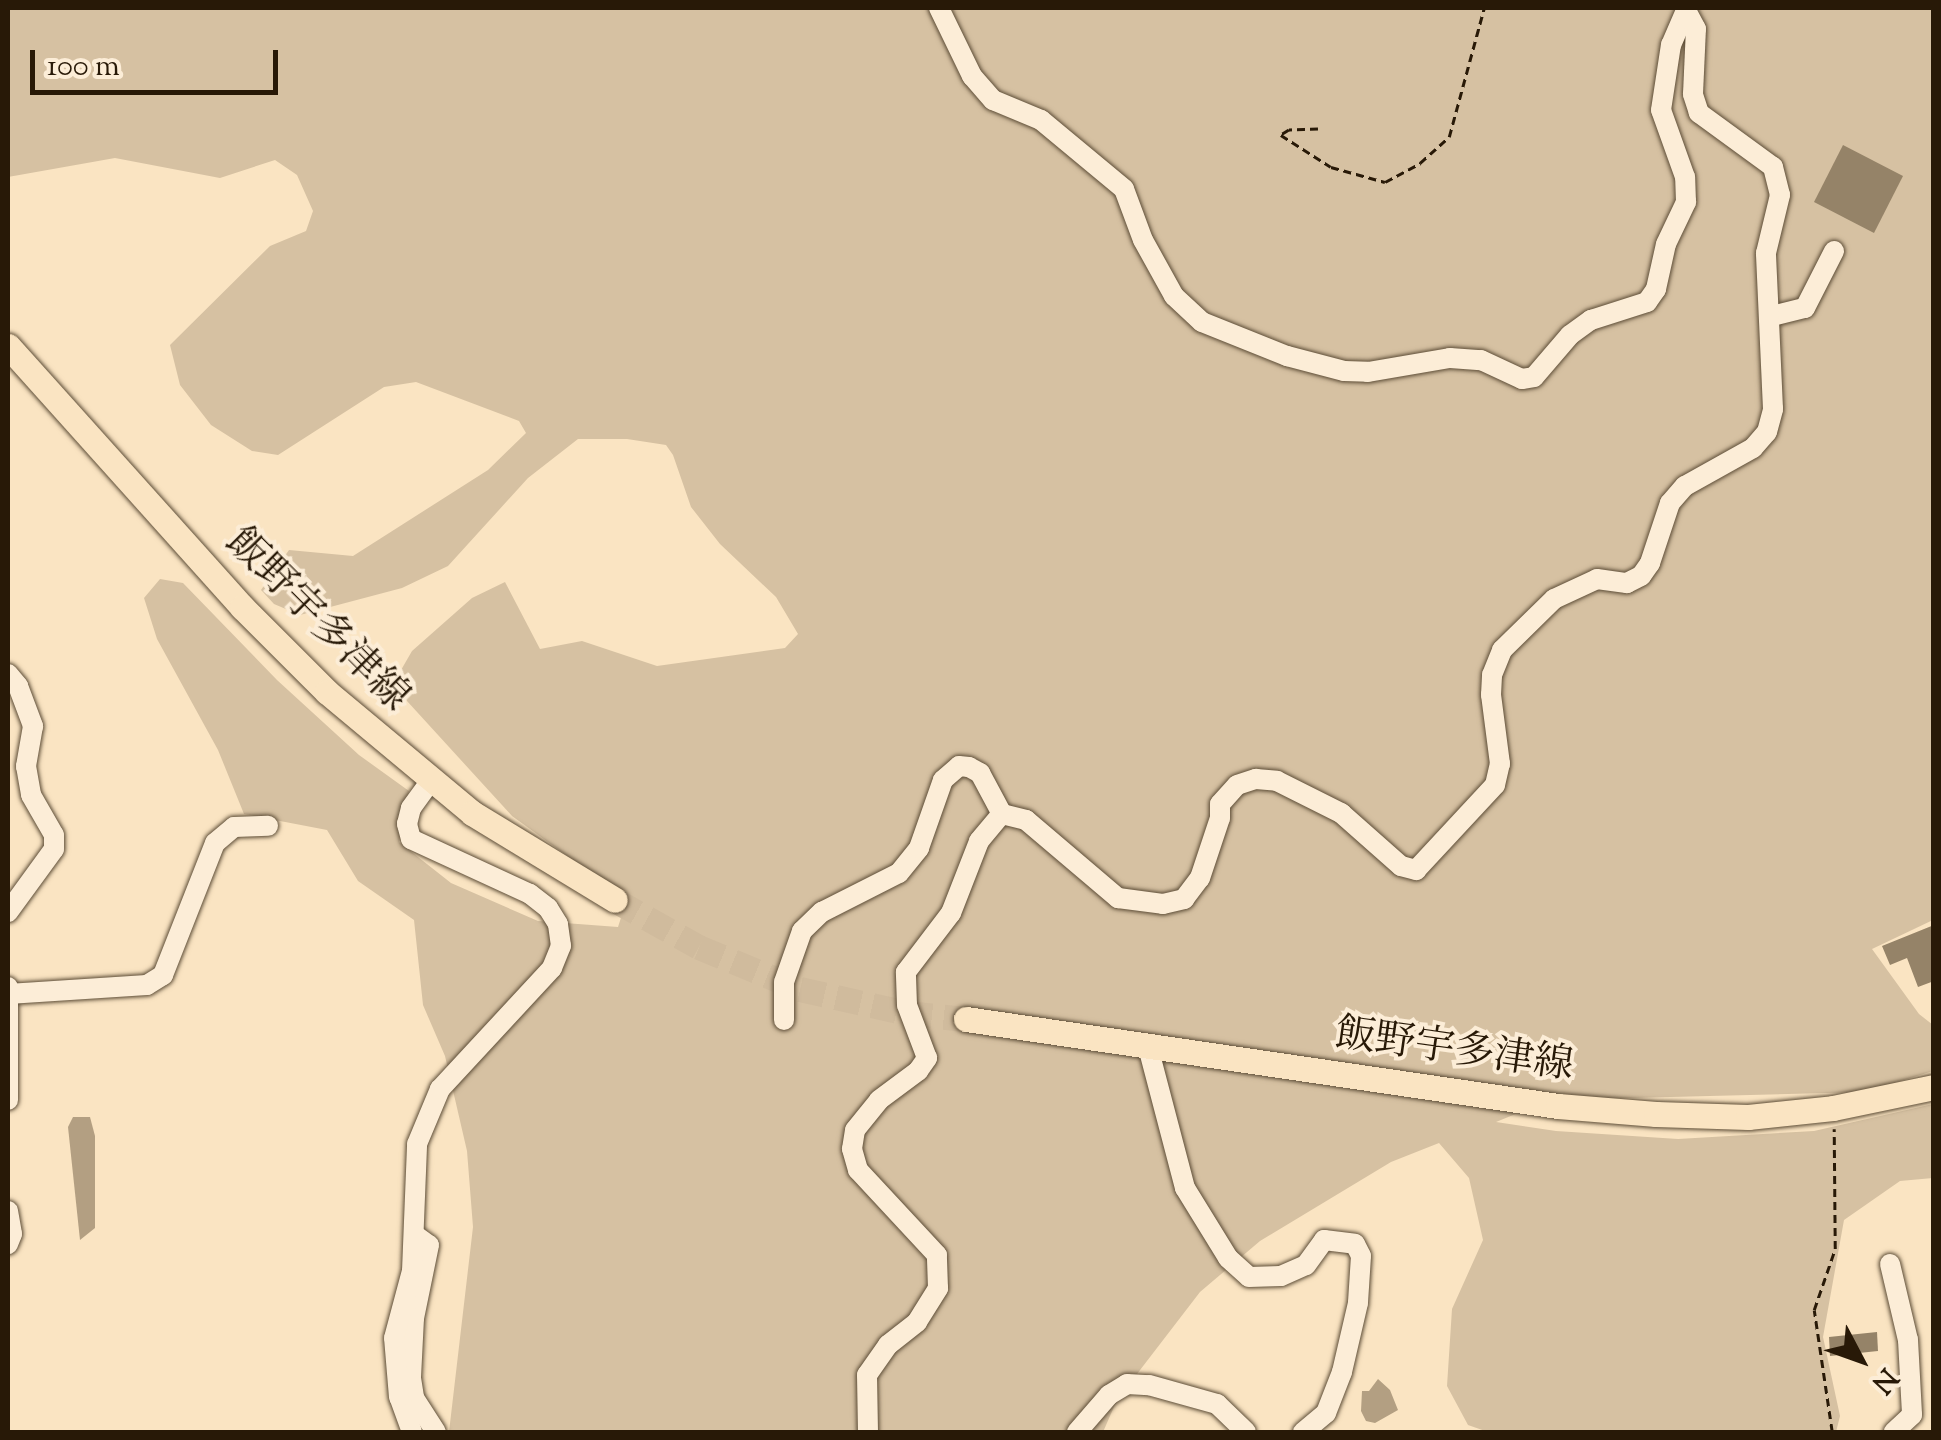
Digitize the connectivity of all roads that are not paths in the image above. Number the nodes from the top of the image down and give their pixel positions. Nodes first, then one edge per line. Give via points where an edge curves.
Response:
1 (938, 8) edge
2 (1687, 9) edge
3 (1834, 250) dead end
4 (1772, 316) junction
5 (8, 346) edge
6 (8, 674) edge
7 (430, 782) junction
8 (1002, 814) junction
9 (268, 826) dead end
10 (615, 900) tunnel mouth
11 (8, 912) edge
12 (8, 991) edge
13 (966, 1019) tunnel mouth
14 (784, 1020) dead end
15 (1148, 1047) junction
16 (1934, 1086) edge
17 (8, 1100) edge
18 (8, 1211) edge
19 (416, 1235) junction
20 (8, 1244) edge
21 (1890, 1264) dead end
22 (412, 1432) edge
23 (436, 1432) edge
24 (868, 1432) edge
25 (1077, 1432) edge
26 (1246, 1432) edge
27 (1303, 1432) edge
28 (1894, 1432) edge

1 - 2 street via 972,76 992,100 1040,120 1124,190 1174,296 1202,322 1344,372 1450,358 1480,360 1522,379 1534,377 1591,320 1647,302 1656,289 1666,244 1686,202 1685,177 1661,110 1672,46
2 - 4 street via 1696,29 1692,94 1699,114 1773,167 1780,195 1766,272
3 - 4 street via 1805,308
4 - 8 street via 1775,378 1767,432 1754,448 1685,486 1670,503 1641,576 1627,583 1597,580 1554,599 1502,650 1490,694 1500,764 1495,785 1416,870 1401,866 1341,813 1276,782 1256,780 1237,785 1220,804 1200,878 1184,898 1136,904 1101,887 1026,820
5 - 7 main road, 飯野宇多津線 via 242,607
6 - 11 street via 34,726 26,766 30,795 54,835 54,849
7 - 10 main road, 飯野宇多津線
7 - 19 street via 411,808 411,839 530,894 558,924 561,946 552,968 428,1108 417,1144
8 - 14 street via 980,773 960,766 943,780 919,848 899,873 822,912 802,931 784,982
8 - 24 street via 979,841 951,913 906,972 906,1005 926,1058 855,1130 858,1170 937,1255 938,1288 917,1322 888,1344 867,1375
9 - 12 street via 234,828 215,842 163,976 147,985
12 - 17 street
13 - 15 main road, 飯野宇多津線
15 - 16 main road, 飯野宇多津線 via 1656,1114 1748,1117 1833,1108
15 - 27 street via 1185,1188 1228,1258 1249,1277 1281,1276 1306,1265 1324,1240 1355,1244 1362,1256 1342,1372 1326,1413
18 - 20 street
19 - 22 street via 394,1338 399,1397
19 - 23 street via 429,1245 414,1318 411,1378 414,1398
21 - 28 street via 1908,1340 1912,1415
25 - 26 street via 1127,1384 1217,1404

